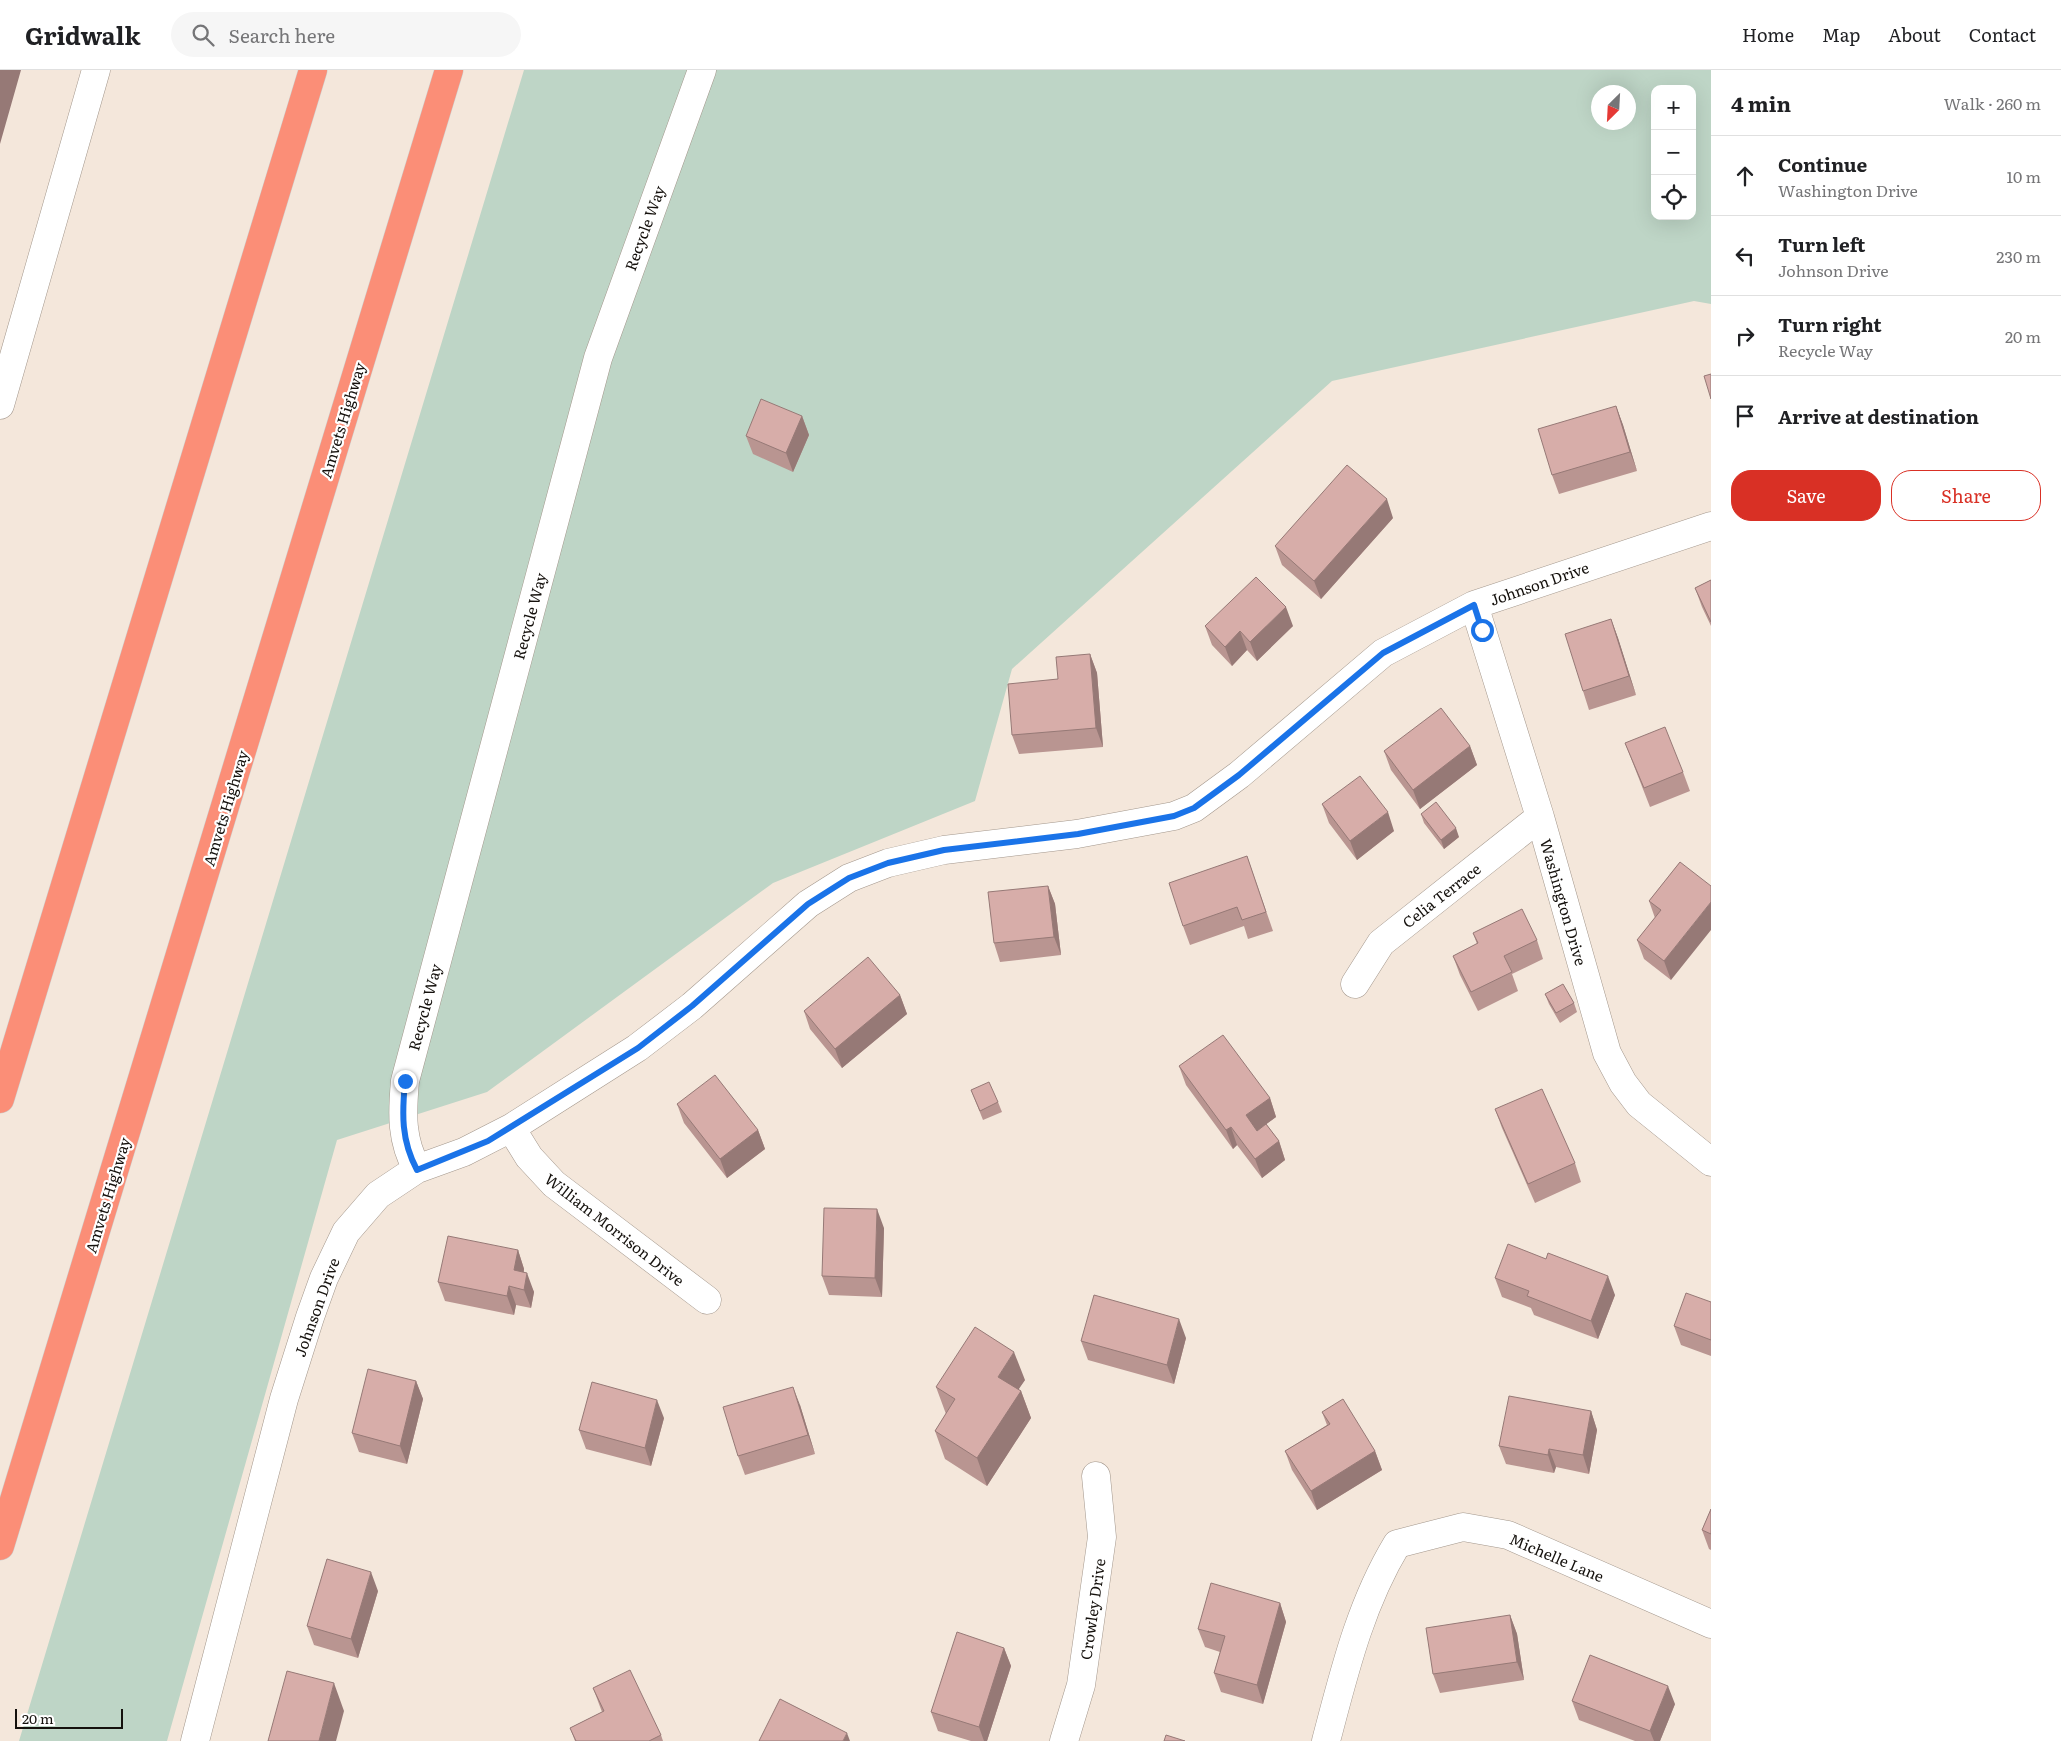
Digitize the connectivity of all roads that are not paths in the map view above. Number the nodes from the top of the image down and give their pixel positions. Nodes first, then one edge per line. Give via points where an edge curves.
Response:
1 (96, 70) edge
2 (313, 70) edge
3 (449, 70) edge
4 (702, 70) edge
5 (0, 405) edge
6 (1711, 526) edge
7 (1474, 605) junction
8 (1540, 817) junction
9 (1355, 984) dead end
10 (0, 1099) edge
11 (511, 1128) junction
12 (1711, 1162) edge
13 (417, 1170) junction
14 (707, 1300) dead end
15 (1096, 1476) dead end
16 (0, 1546) edge
17 (1711, 1624) edge
18 (195, 1741) edge
19 (1064, 1741) edge
20 (1326, 1741) edge

1 - 5 street
2 - 10 highway
3 - 16 highway, Amvets Highway
4 - 13 street, Recycle Way via 598,358 405,1081 402,1123 409,1155
6 - 7 street, Johnson Drive
7 - 8 street, Washington Drive
7 - 11 street, Johnson Drive via 1383,653 1239,775 1194,808 1174,816 1078,834 944,850 888,863 849,878 808,904 666,1028
8 - 9 street, Celia Terrace via 1381,943
8 - 12 street, Washington Drive via 1608,1053 1623,1083 1639,1104
11 - 13 street, Johnson Drive via 464,1152
11 - 14 street, William Morrison Drive via 529,1157 554,1184
13 - 18 street, Johnson Drive via 396,1182 362,1211 346,1232 324,1278 284,1399
15 - 19 street, Crowley Drive via 1102,1538 1080,1685
17 - 20 street, Michelle Lane via 1508,1535 1463,1528 1397,1544 1378,1575 1350,1648

